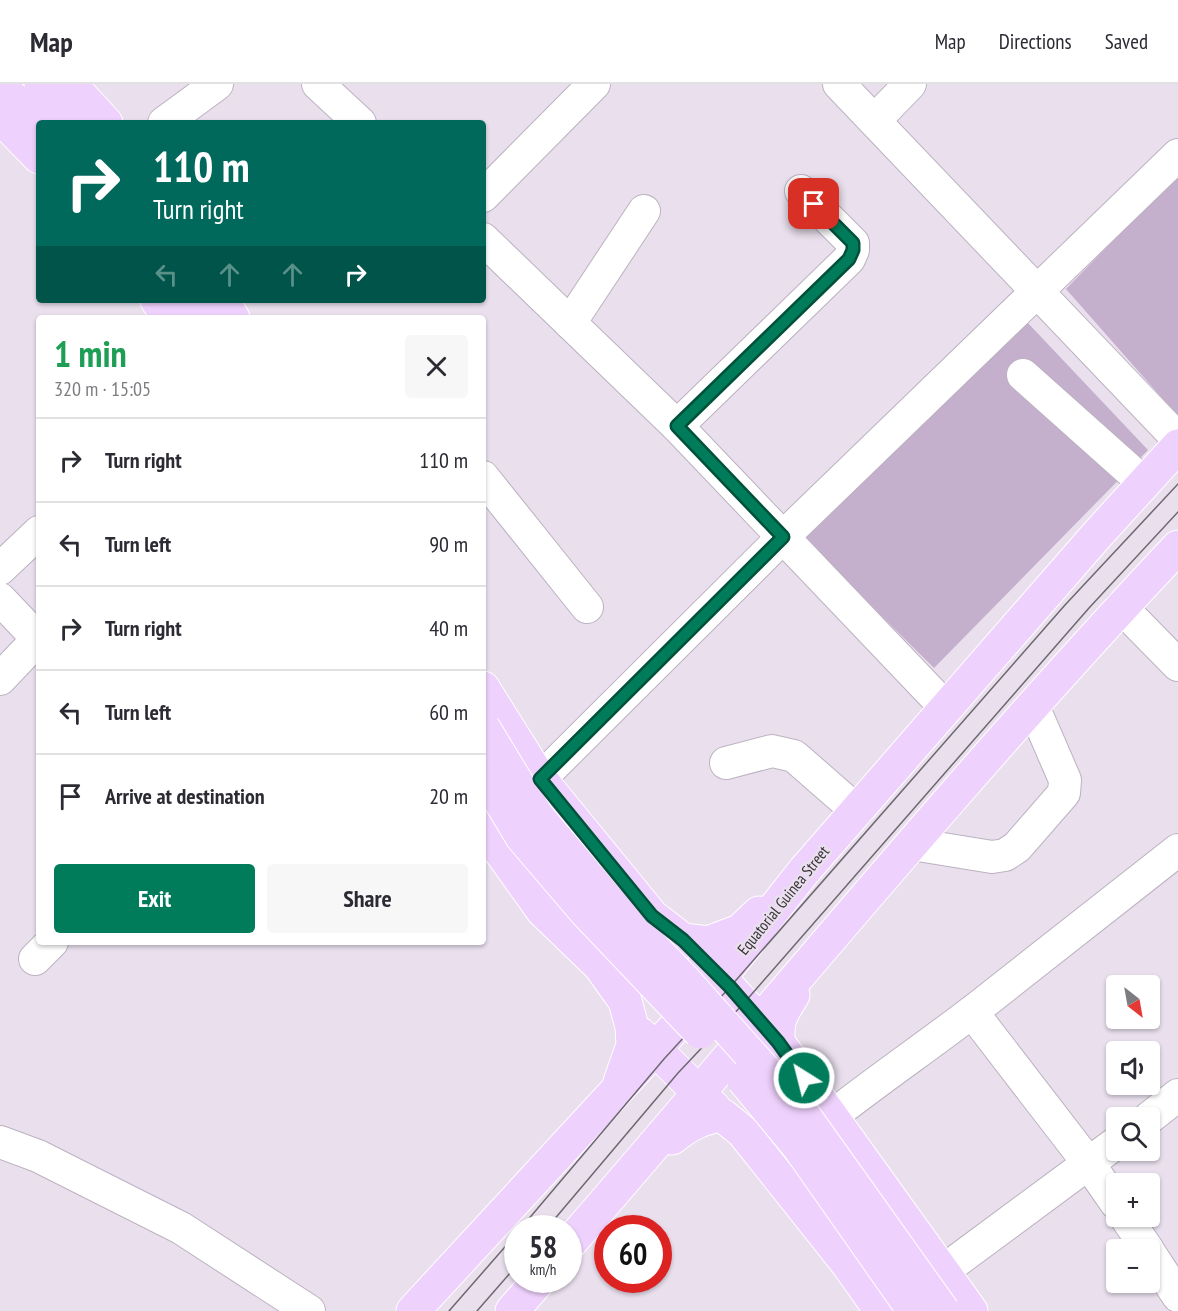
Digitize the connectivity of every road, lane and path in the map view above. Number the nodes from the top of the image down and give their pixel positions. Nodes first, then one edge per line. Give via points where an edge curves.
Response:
1 (41, 84) edge
2 (70, 84) edge
3 (217, 84) edge
4 (318, 84) edge
5 (594, 84) edge
6 (839, 84) edge
7 (910, 84) edge
8 (0, 86) edge
9 (0, 117) edge
10 (74, 120) edge
11 (103, 120) edge
12 (168, 120) edge
13 (357, 120) edge
14 (875, 120) junction
15 (36, 121) edge
16 (36, 154) edge
17 (1178, 155) edge
18 (801, 191) dead end
19 (486, 193) edge
20 (644, 211) dead end
21 (486, 242) edge
22 (1038, 292) junction
23 (570, 323) junction
24 (1023, 375) dead end
25 (677, 426) junction
26 (1178, 438) edge
27 (1178, 446) edge
28 (486, 481) edge
29 (1144, 483) junction
30 (36, 535) edge
31 (783, 537) junction
32 (1178, 547) edge
33 (0, 569) edge
34 (0, 599) edge
35 (587, 607) dead end
36 (1121, 607) junction
37 (36, 637) edge
38 (36, 643) edge
39 (1178, 665) edge
40 (0, 679) edge
41 (486, 693) edge
42 (1033, 706) junction
43 (946, 708) junction
44 (486, 732) edge
45 (726, 763) dead end
46 (486, 777) edge
47 (540, 779) junction
48 (857, 811) junction
49 (486, 831) edge
50 (912, 844) junction
51 (1178, 849) edge
52 (804, 871) junction
53 (683, 940) junction
54 (720, 977) junction
55 (972, 1012) junction
56 (769, 1031) junction
57 (643, 1038) junction
58 (698, 1094) junction
59 (1178, 1095) edge
60 (1160, 1109) edge
61 (722, 1115) junction
62 (832, 1116) junction
63 (0, 1142) edge
64 (1106, 1151) edge
65 (642, 1161) junction
66 (1089, 1164) junction
67 (1106, 1189) edge
68 (582, 1229) edge
69 (1160, 1269) edge
70 (943, 1271) junction
71 (528, 1293) edge
72 (1178, 1296) edge
73 (309, 1311) edge
74 (413, 1311) edge
75 (512, 1311) edge
76 (881, 1311) edge
77 (914, 1311) edge
78 (943, 1311) edge
79 (971, 1311) edge

1 - 10 main road
2 - 11 main road
3 - 12 street
4 - 13 street
5 - 19 street
6 - 14 street
7 - 14 street
8 - 15 main road
9 - 16 main road
14 - 22 street
17 - 22 street
18 - 25 street via 853,243 849,259
20 - 23 street
21 - 23 street
22 - 26 street
22 - 31 street
23 - 25 street
24 - 29 street
25 - 31 street
27 - 29 main road, Equatorial Guinea Street
28 - 35 street
29 - 43 main road, Equatorial Guinea Street
30 - 33 street
31 - 43 street
31 - 47 street
32 - 36 main road
34 - 37 street
36 - 39 street
36 - 42 main road
38 - 40 street
41 - 47 main road
42 - 50 main road
42 - 50 street via 1065,780 1064,793 1041,820 1005,855 992,857
43 - 48 main road, Equatorial Guinea Street
44 - 78 main road, bridge via 543,824 800,1110
45 - 48 street via 772,751 794,756
46 - 77 main road, bridge via 522,837 549,869 747,1083 799,1147
47 - 53 main road via 652,916
48 - 52 main road, Equatorial Guinea Street
49 - 57 main road via 543,911 600,966 625,1000
50 - 56 main road via 838,927 780,1014 778,1024
51 - 55 street
52 - 53 main road via 740,931 708,943
52 - 54 main road, Equatorial Guinea Street
53 - 54 main road
54 - 56 main road
54 - 57 main road, Equatorial Guinea Street
55 - 62 street
55 - 66 street
56 - 58 main road
56 - 62 main road
57 - 58 main road
57 - 74 main road via 633,1045 617,1089
58 - 61 main road
58 - 65 main road
59 - 60 street
61 - 65 main road via 687,1126
61 - 76 main road via 743,1132 848,1263
62 - 70 main road
63 - 73 street via 38,1156 181,1228
64 - 66 street
65 - 68 main road
66 - 67 street
66 - 70 street
69 - 72 street
70 - 79 main road
71 - 75 main road

